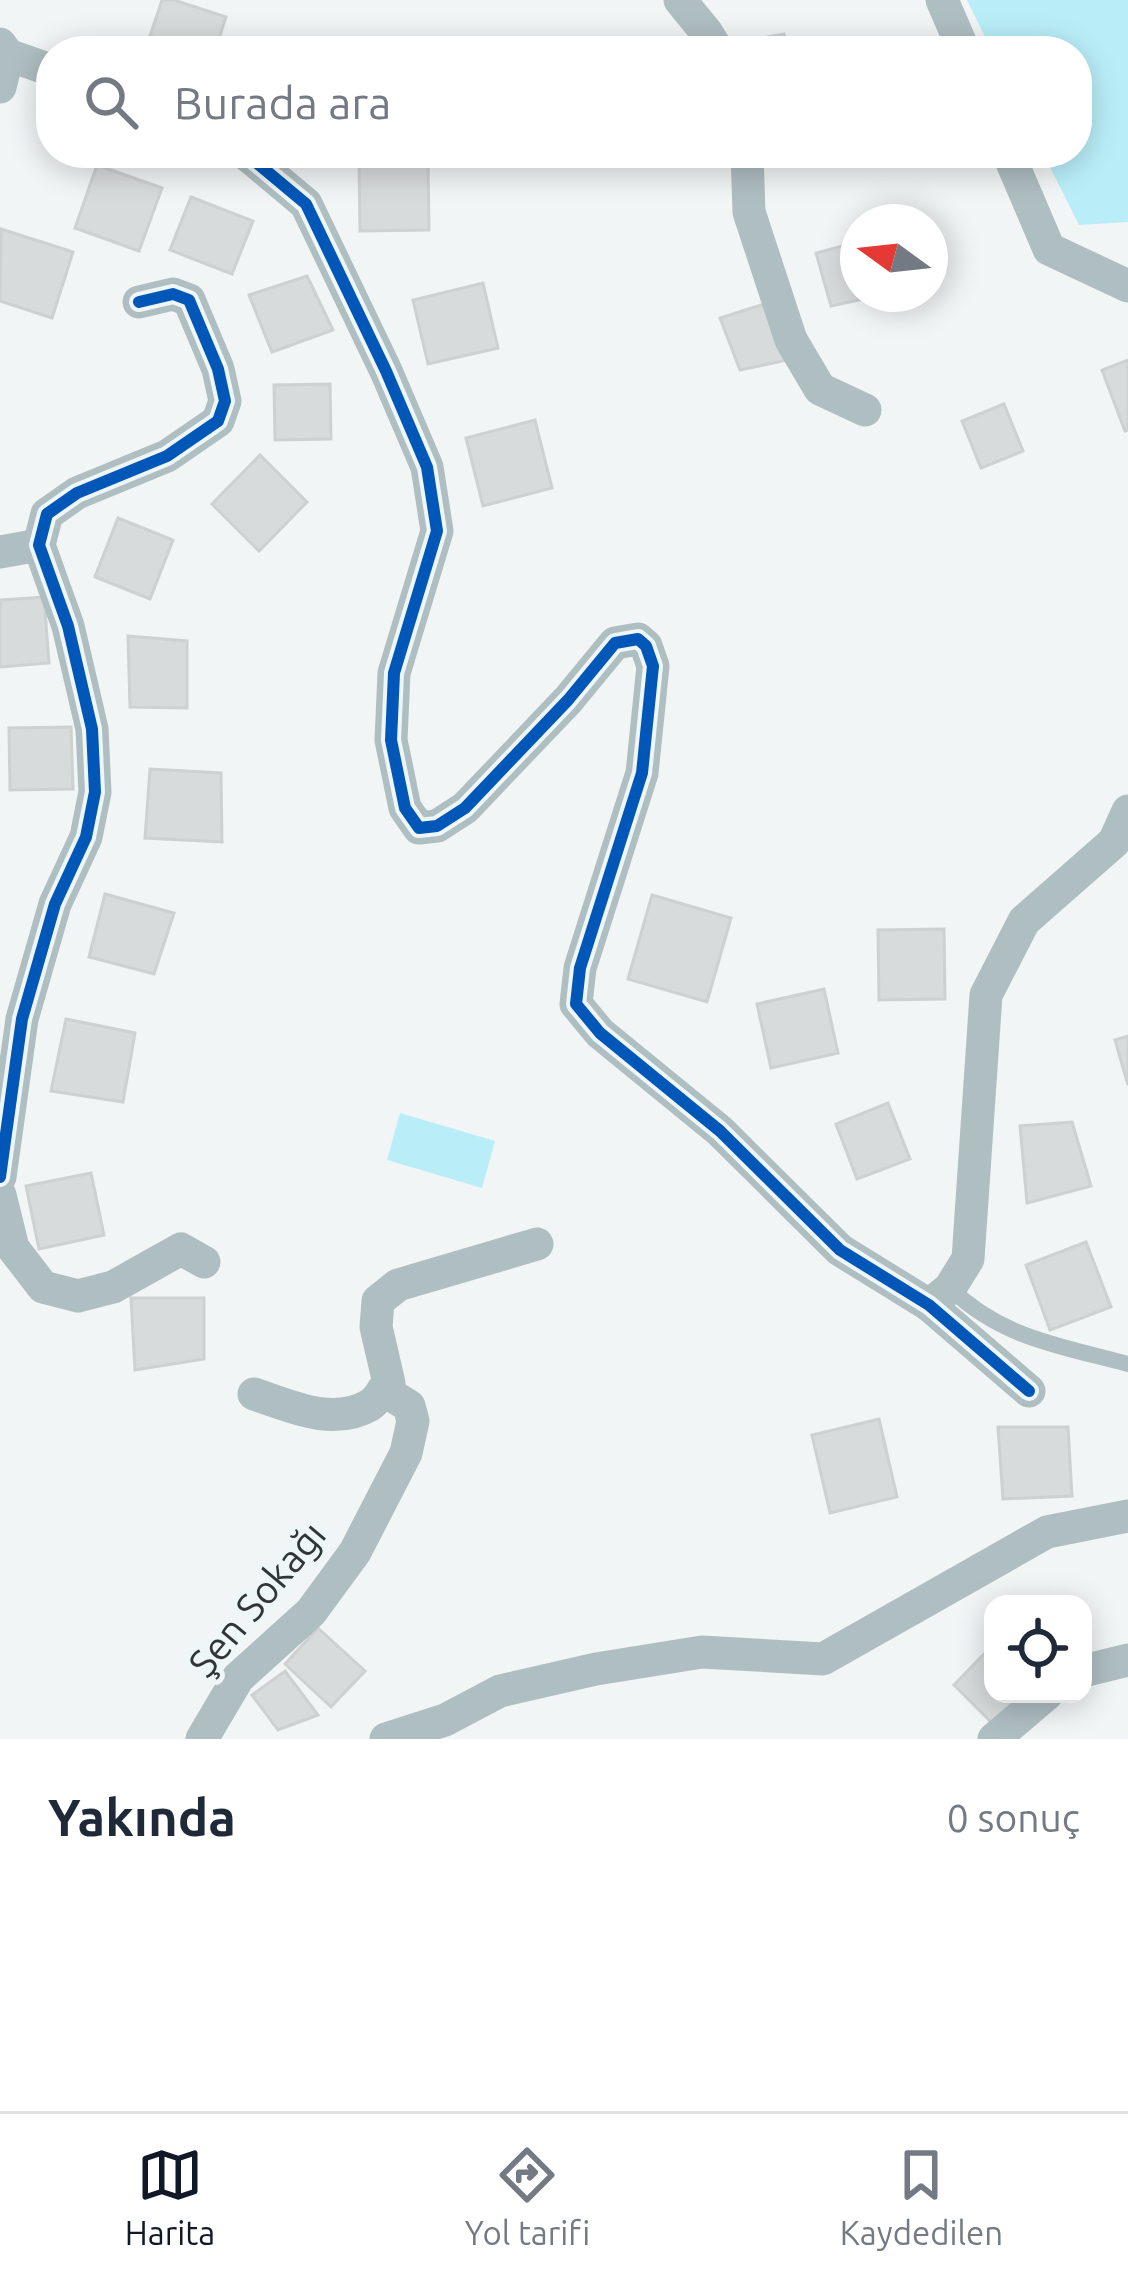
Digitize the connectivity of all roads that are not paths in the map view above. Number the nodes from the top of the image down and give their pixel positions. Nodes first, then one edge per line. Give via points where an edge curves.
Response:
1 (680, 0) edge
2 (942, 0) edge
3 (709, 36) edge
4 (958, 36) edge
5 (2, 62) edge
6 (36, 68) edge
7 (263, 168) edge
8 (747, 168) edge
9 (1014, 168) edge
10 (1128, 286) edge
11 (139, 302) dead end
12 (865, 410) dead end
13 (39, 545) junction
14 (0, 552) edge
15 (1128, 811) edge
16 (1121, 852) edge
17 (0, 1177) edge
18 (0, 1195) edge
19 (537, 1244) dead end
20 (204, 1262) dead end
21 (940, 1296) junction
22 (1128, 1364) edge
23 (383, 1390) junction
24 (1029, 1391) dead end
25 (254, 1394) dead end
26 (1128, 1516) edge
27 (1128, 1660) edge
28 (1092, 1669) edge
29 (1036, 1703) edge
30 (202, 1739) edge
31 (386, 1739) edge
32 (994, 1739) edge

1 - 3 street
2 - 4 street
5 - 6 street
7 - 21 street via 306,204 427,466 437,531 394,673 391,740 404,808 418,828 465,808 615,643 638,639 646,646 653,666 642,772 580,968 576,1004 840,1250
8 - 12 street via 748,212 791,340 820,389
9 - 10 street via 1049,249
11 - 13 street via 189,299 218,369 225,401 218,421 166,456 77,493 47,514
13 - 14 street
13 - 17 street via 92,729 95,792 22,1019
15 - 16 street
16 - 21 street via 1024,922 986,995 968,1258
18 - 20 street via 13,1248 43,1287 78,1296 113,1287 181,1249
19 - 23 street via 398,1285 379,1301 376,1327 389,1383
21 - 22 lane via 1022,1336
21 - 24 street
23 - 25 street via 372,1405 345,1414 312,1414
23 - 30 street, Şen Sokağı via 409,1406 413,1421 406,1453 355,1552 311,1612 238,1678
26 - 31 street via 1047,1532 823,1659 702,1652 596,1669 500,1690
27 - 28 street
29 - 32 street

